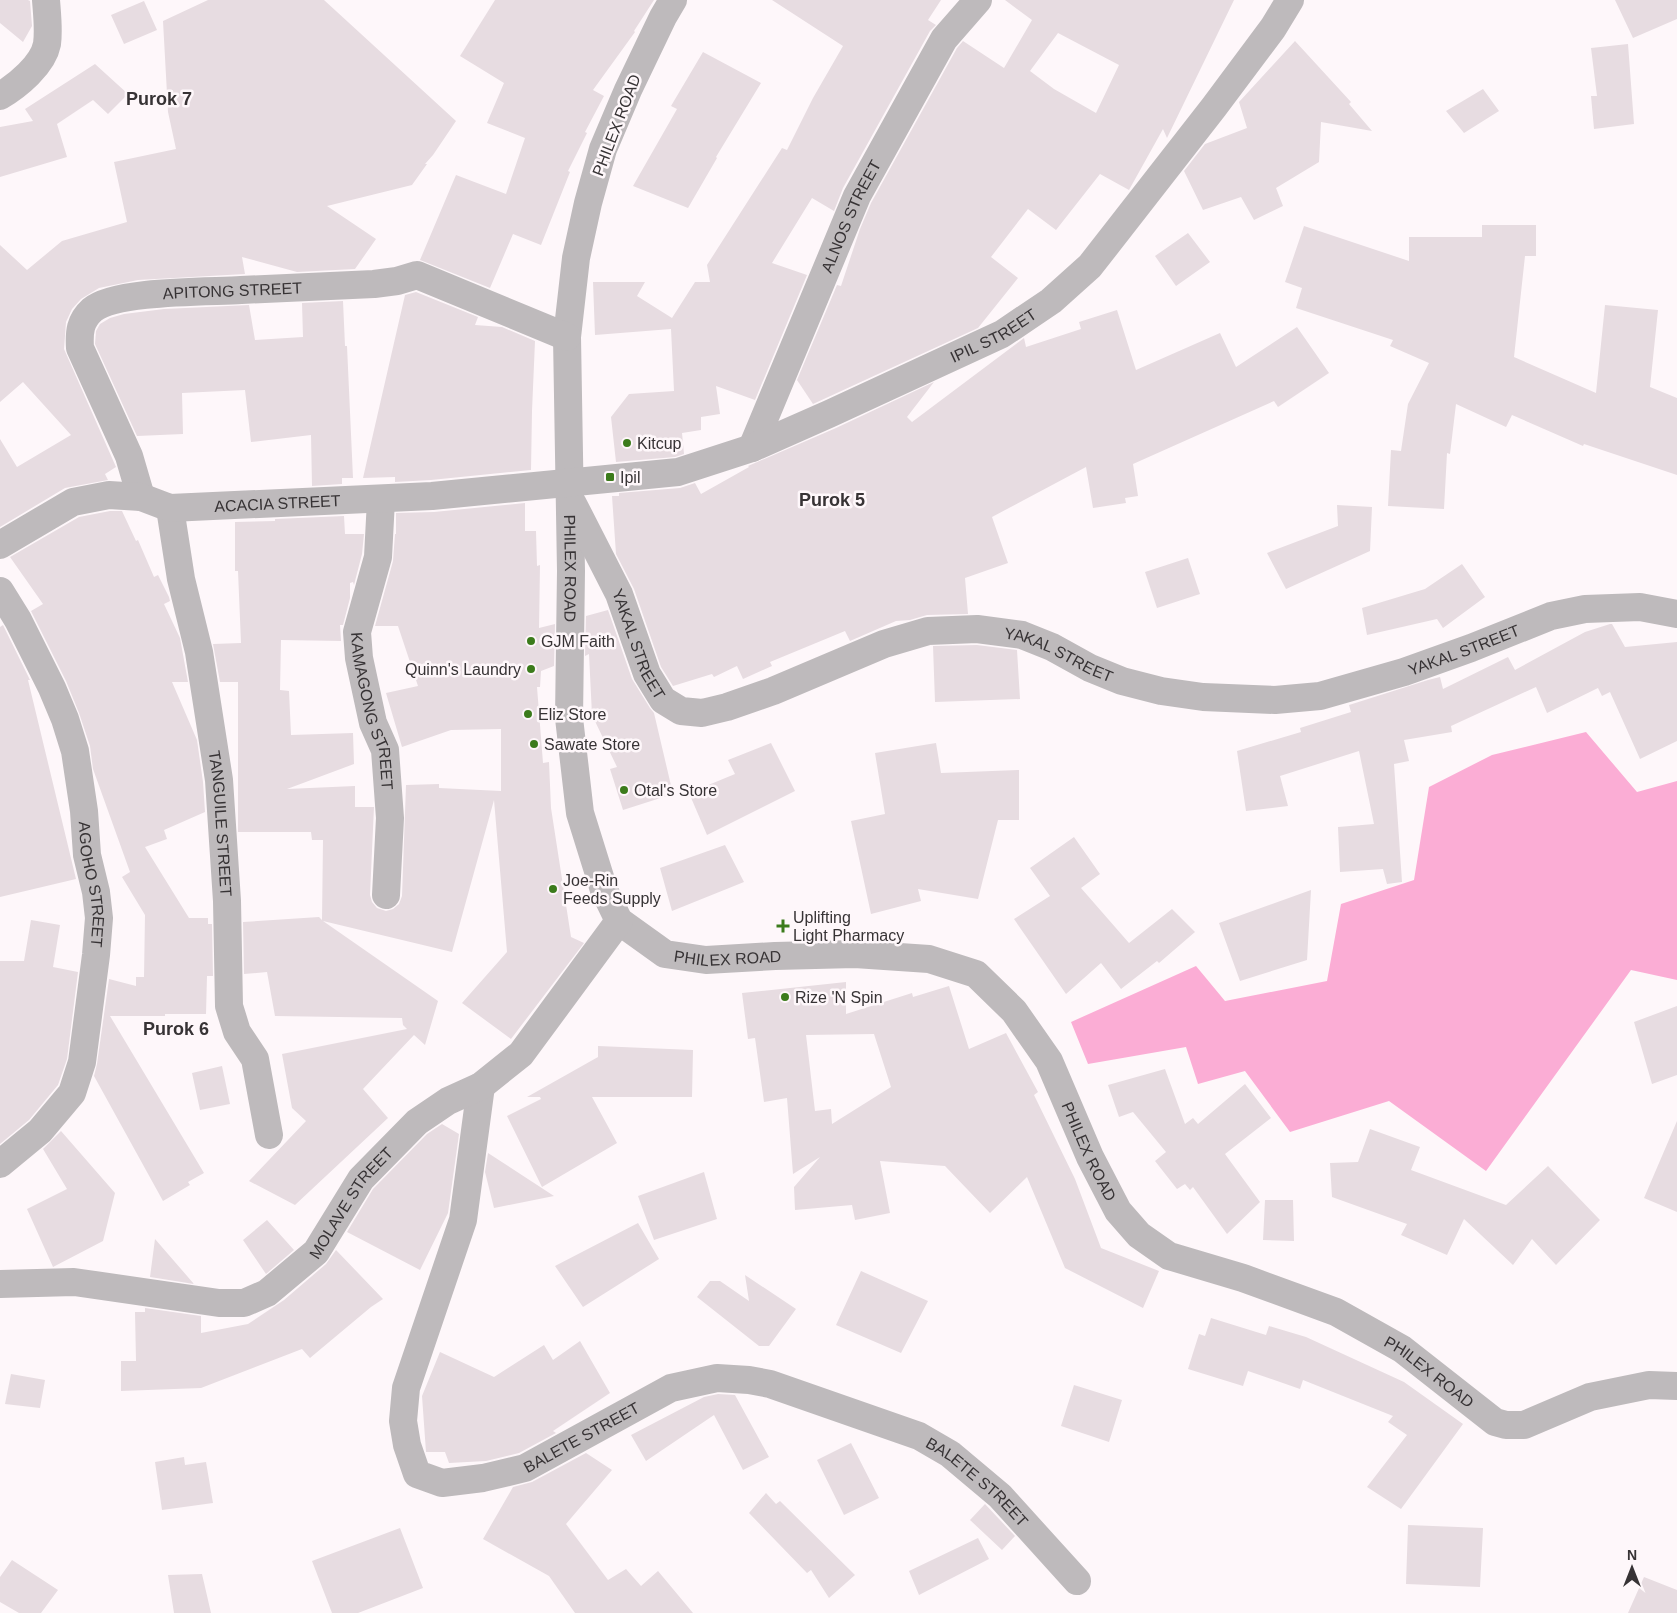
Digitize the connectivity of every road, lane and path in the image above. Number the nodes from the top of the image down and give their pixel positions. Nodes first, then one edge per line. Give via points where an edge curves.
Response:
1 (46, 0) edge
2 (673, 0) edge
3 (978, 0) edge
4 (1290, 0) edge
5 (0, 96) edge
6 (566, 337) junction
7 (752, 448) junction
8 (570, 490) junction
9 (141, 497) junction
10 (380, 500) junction
11 (170, 508) junction
12 (0, 545) edge
13 (0, 590) edge
14 (1677, 614) edge
15 (386, 895) dead end
16 (619, 921) junction
17 (481, 1086) junction
18 (269, 1135) dead end
19 (0, 1164) edge
20 (0, 1284) edge
21 (1677, 1386) edge
22 (1077, 1581) dead end

1 - 5 street via 46,46 34,70
2 - 6 street, PHILEX ROAD via 603,149 576,258
3 - 7 street, ALNOS STREET via 944,40 857,196
4 - 7 street, IPIL STREET via 1226,91 1090,266 1051,301 1002,334
6 - 8 street, PHILEX ROAD
6 - 9 street, APITONG STREET via 417,275 374,284 159,293 109,301 93,309 82,321 80,348 129,456
7 - 8 street, IPIL STREET via 678,472 610,477
8 - 10 street, ACACIA STREET
8 - 14 street, YAKAL STREET via 619,594 647,674 663,700 681,711 702,713 727,707 884,644 928,631 977,629 1022,635 1122,681 1203,697 1275,700 1320,696 1404,672 1550,616 1585,609 1640,607
8 - 16 street, PHILEX ROAD via 569,718 580,814 604,890
9 - 11 street, ACACIA STREET
9 - 12 street, ACACIA STREET via 109,494 73,502
10 - 11 street, ACACIA STREET
10 - 15 street, KAMAGONG STREET via 378,556 357,632 359,658 373,723 385,750 390,818
11 - 18 street, TANGUILE STREET via 181,579 199,652 219,780 227,902 229,1006 237,1032 255,1059
13 - 19 street, AGOHO STREET via 52,688 75,751 84,811 86,855 99,918 82,1062 72,1093 40,1131
16 - 17 street, MOLAVE STREET via 521,1054
16 - 21 street, PHILEX ROAD via 665,954 706,960 855,954 929,959 976,974 1014,1010 1049,1062 1090,1157 1118,1211 1139,1235 1170,1256 1336,1312 1402,1349 1495,1422 1524,1425 1590,1397 1649,1385
17 - 20 street, MOLAVE STREET via 448,1101 417,1122 361,1179 316,1252 267,1293 244,1303 218,1303 74,1282
17 - 22 street, BALETE STREET via 463,1220 406,1388 403,1421 417,1474 442,1483 525,1468 671,1388 717,1378 749,1380 770,1384 919,1436 950,1454 1000,1496

